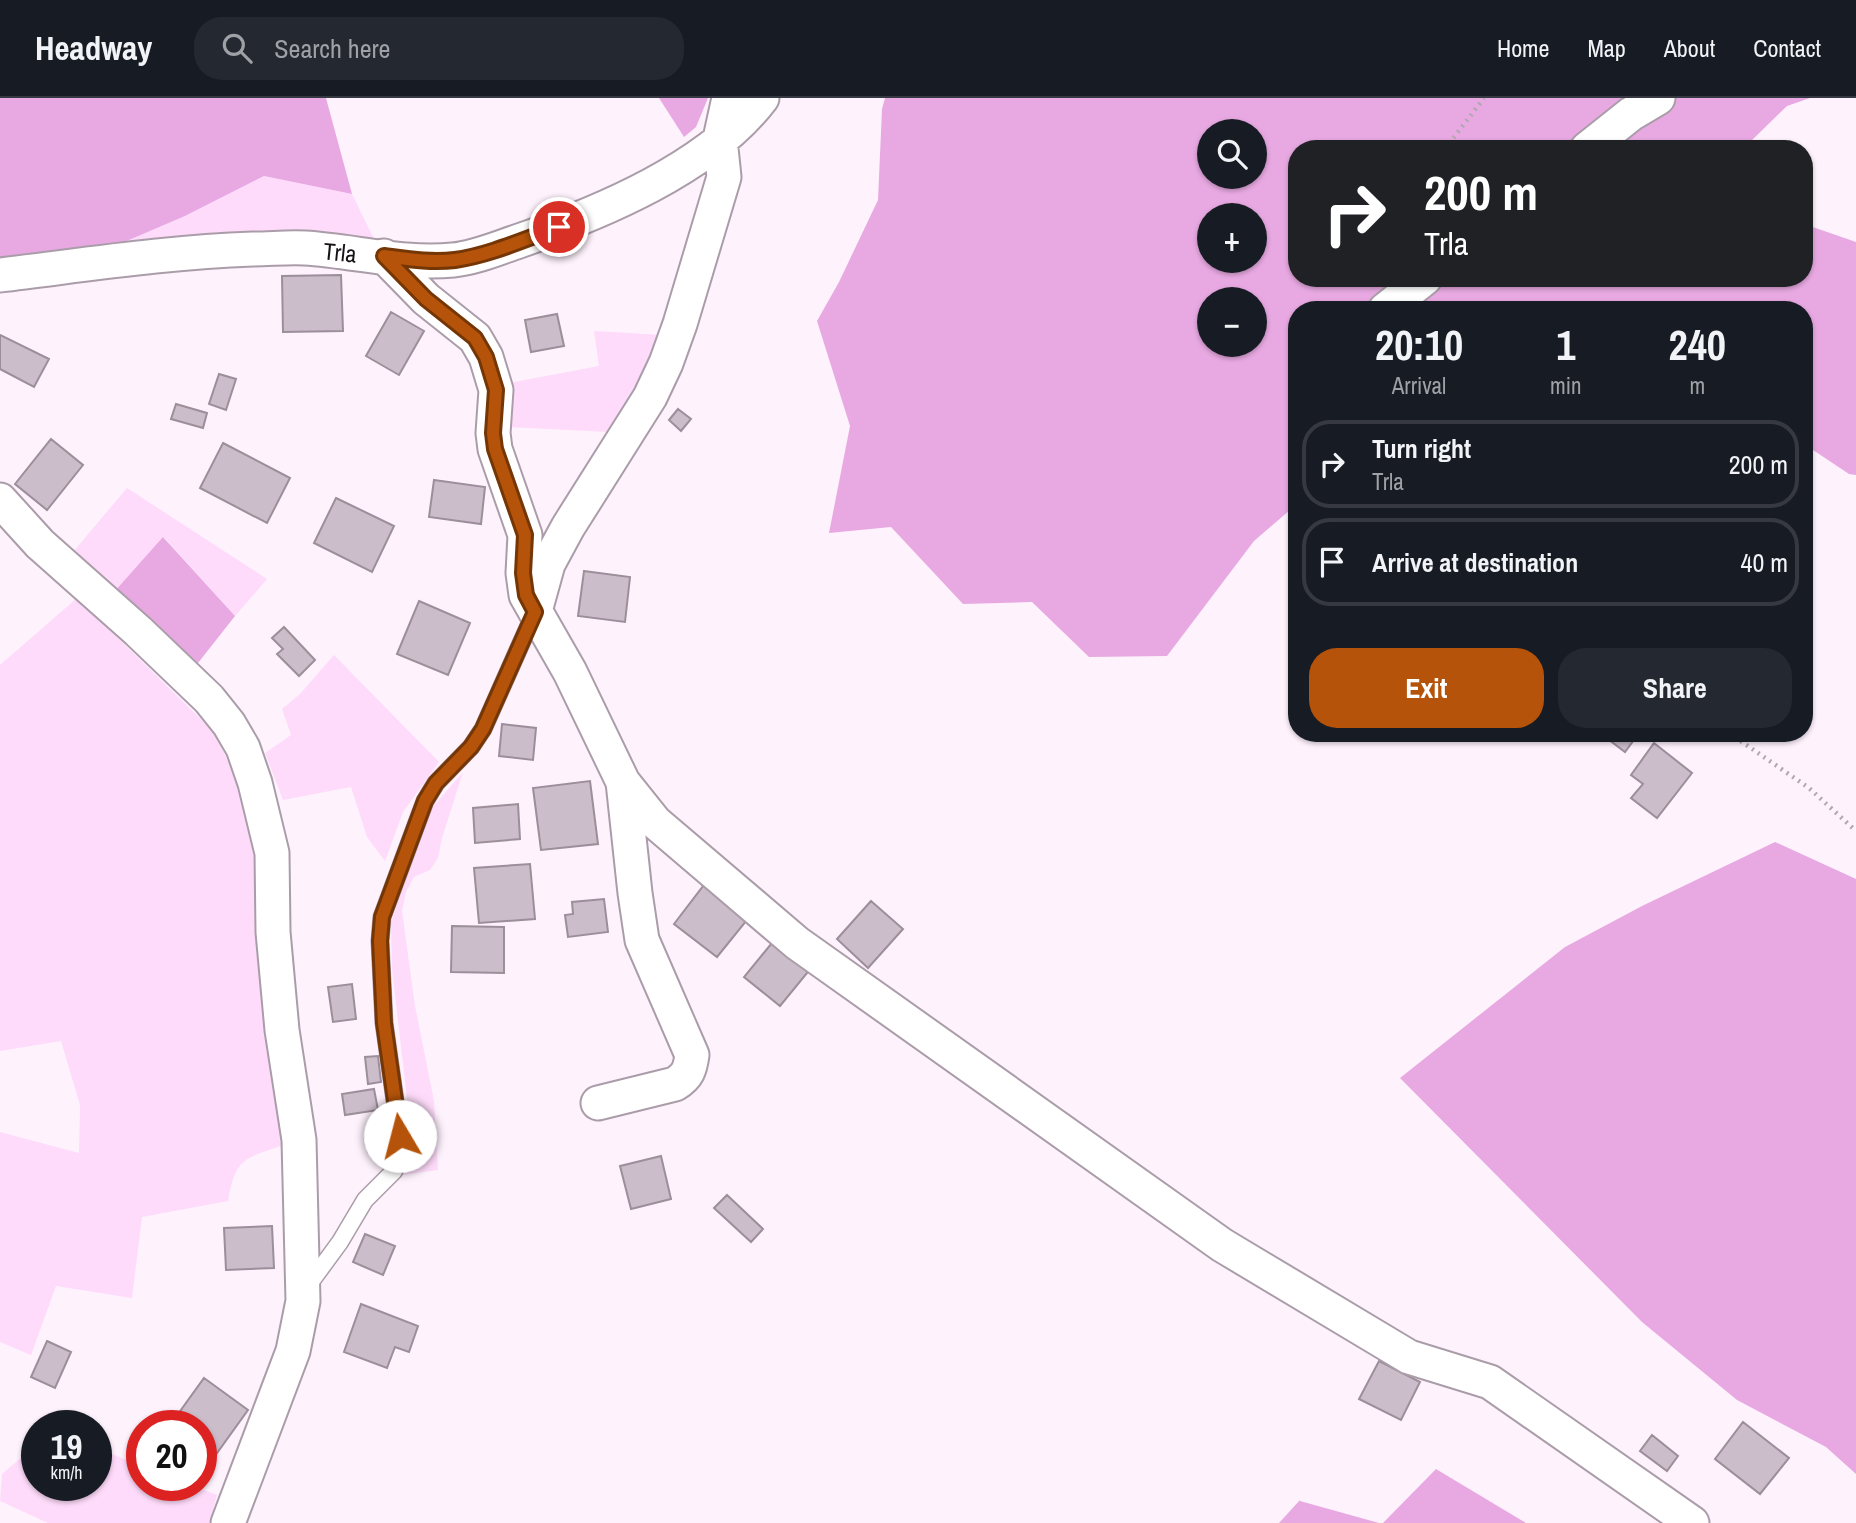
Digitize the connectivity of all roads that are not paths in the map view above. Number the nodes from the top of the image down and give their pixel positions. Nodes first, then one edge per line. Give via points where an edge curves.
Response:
1 (729, 98) edge
2 (762, 98) edge
3 (1658, 98) edge
4 (720, 139) junction
5 (1598, 140) edge
6 (384, 256) junction
7 (0, 275) edge
8 (1414, 287) edge
9 (1396, 301) edge
10 (0, 500) edge
11 (535, 612) junction
12 (623, 782) junction
13 (598, 1103) dead end
14 (303, 1292) junction
15 (228, 1523) edge
16 (1692, 1523) edge

1 - 4 street
2 - 4 street, Trla
3 - 5 street
4 - 6 street, Trla via 668,177 546,232 454,260
4 - 11 street via 724,177 666,363 548,564
6 - 7 street, Trla via 304,248 194,251
6 - 11 street via 426,299 475,338 486,357 496,390 495,449 525,535 523,573 526,595
8 - 9 street
10 - 14 street via 40,544 209,699 243,748 272,853 273,932 299,1140
11 - 12 street via 570,672
11 - 14 lane via 483,729 425,801 382,917 384,1023 400,1136 394,1171 365,1200
12 - 13 street via 642,940 692,1055 691,1068 675,1084
12 - 16 street via 655,822 797,943 1222,1245 1409,1357 1490,1382
14 - 15 street via 293,1351

